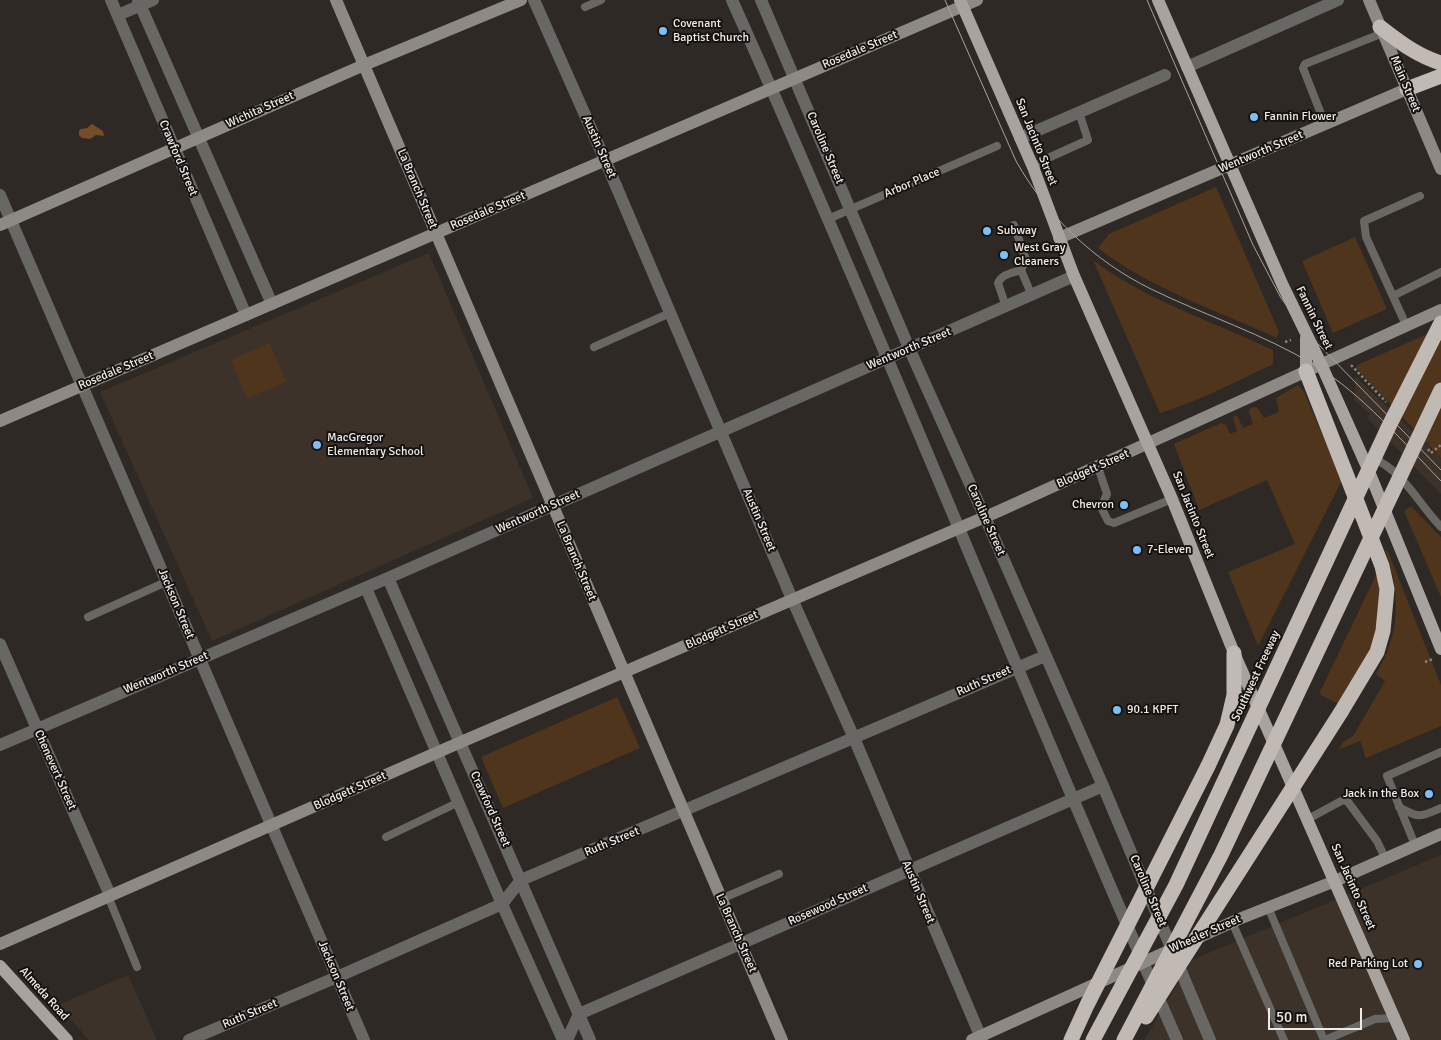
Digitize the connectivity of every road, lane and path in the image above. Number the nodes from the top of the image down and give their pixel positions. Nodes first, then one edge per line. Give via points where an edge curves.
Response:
1 (111, 0) edge
2 (153, 0) edge
3 (336, 0) edge
4 (521, 0) edge
5 (534, 0) edge
6 (601, 0) edge
7 (732, 0) edge
8 (762, 0) edge
9 (977, 0) edge
10 (1158, 0) edge
11 (1338, 0) edge
12 (1369, 0) edge
13 (140, 3) edge
14 (961, 3) edge
15 (585, 7) dead end
16 (118, 15) junction
17 (1382, 30) junction
18 (1441, 63) edge
19 (364, 65) junction
20 (1187, 68) junction
21 (1165, 75) dead end
22 (1441, 76) edge
23 (795, 78) junction
24 (772, 88) junction
25 (1407, 89) junction
26 (1079, 112) junction
27 (1325, 124) junction
28 (198, 137) junction
29 (1020, 138) junction
30 (997, 146) dead end
31 (174, 148) junction
32 (605, 160) junction
33 (1230, 165) junction
34 (1032, 166) junction
35 (1441, 169) edge
36 (0, 195) edge
37 (1420, 196) dead end
38 (850, 210) junction
39 (828, 219) junction
40 (5, 223) edge
41 (1014, 225) dead end
42 (436, 233) junction
43 (1059, 238) junction
44 (1021, 270) junction
45 (1441, 272) edge
46 (1074, 276) junction
47 (1032, 296) junction
48 (1392, 296) junction
49 (272, 304) junction
50 (1006, 307) junction
51 (1441, 310) edge
52 (670, 312) junction
53 (246, 315) junction
54 (1441, 323) edge
55 (1406, 325) junction
56 (1324, 326) dead end
57 (1311, 332) junction
58 (1291, 340) dead end
59 (1286, 342) dead end
60 (594, 347) dead end
61 (909, 348) junction
62 (887, 358) junction
63 (1321, 364) junction
64 (1306, 371) junction
65 (82, 386) junction
66 (1441, 390) edge
67 (0, 421) edge
68 (721, 432) junction
69 (1148, 444) junction
70 (1441, 444) edge
71 (1431, 453) dead end
72 (1362, 455) junction
73 (1098, 467) junction
74 (1172, 499) junction
75 (552, 506) junction
76 (984, 516) junction
77 (1441, 527) edge
78 (958, 528) junction
79 (388, 578) junction
80 (166, 582) junction
81 (366, 588) junction
82 (792, 599) junction
83 (88, 617) dead end
84 (0, 644) edge
85 (1441, 649) edge
86 (1234, 653) junction
87 (1045, 656) junction
88 (199, 659) junction
89 (1017, 667) junction
90 (624, 673) junction
91 (37, 729) junction
92 (854, 738) junction
93 (461, 742) junction
94 (0, 745) edge
95 (438, 752) junction
96 (1441, 752) edge
97 (1102, 786) junction
98 (1074, 798) junction
99 (459, 802) junction
100 (1400, 807) junction
101 (1441, 808) edge
102 (683, 812) junction
103 (1308, 819) junction
104 (271, 825) junction
105 (1441, 834) edge
106 (386, 837) dead end
107 (1415, 845) junction
108 (1385, 858) junction
109 (909, 870) junction
110 (780, 874) dead end
111 (521, 880) junction
112 (1335, 880) junction
113 (109, 896) junction
114 (721, 899) junction
115 (502, 904) junction
116 (1268, 907) junction
117 (1232, 922) junction
118 (741, 943) junction
119 (0, 944) edge
120 (1172, 949) junction
121 (1143, 963) junction
122 (0, 966) edge
123 (137, 967) dead end
124 (337, 977) junction
125 (579, 1014) junction
126 (1394, 1018) junction
127 (978, 1039) edge
128 (68, 1040) edge
129 (189, 1040) edge
130 (364, 1040) edge
131 (563, 1040) edge
132 (567, 1040) edge
133 (590, 1040) edge
134 (782, 1040) edge
135 (1071, 1040) edge
136 (1093, 1040) edge
137 (1124, 1040) edge
138 (1132, 1040) edge
139 (1177, 1040) edge
140 (1210, 1040) edge
141 (1284, 1040) edge
142 (1325, 1040) edge
143 (1404, 1040) edge

1 - 16 street, Crawford Street
2 - 13 street
3 - 19 street, La Branch Street
4 - 19 street, Wichita Street
5 - 32 street, Austin Street
6 - 15 lane
7 - 24 street, Caroline Street
8 - 23 street, Caroline Street
9 - 14 street, Rosedale Street
10 - 20 main road, Fannin Street
11 - 20 street
12 - 17 street, Main Street
13 - 16 street
13 - 28 street
14 - 23 street, Rosedale Street
14 - 29 main road, San Jacinto Street
16 - 31 street, Crawford Street
17 - 18 highway via 1426,58
17 - 25 street, Main Street
17 - 27 lane via 1305,64 1303,68
19 - 28 street, Wichita Street
19 - 42 street, La Branch Street
20 - 33 main road, Fannin Street
21 - 26 street
22 - 25 highway
23 - 24 street, Rosedale Street
23 - 38 street, Caroline Street
24 - 32 street, Rosedale Street
24 - 39 street, Caroline Street
25 - 27 street, Wentworth Street
25 - 35 street, Main Street
26 - 29 street
26 - 34 lane via 1088,140
27 - 33 street, Wentworth Street
28 - 31 street, Wichita Street
28 - 49 street
29 - 34 main road, San Jacinto Street
30 - 38 lane, Arbor Place
31 - 40 street, Wichita Street
31 - 53 street, Crawford Street
32 - 42 street, Rosedale Street
32 - 52 street, Austin Street
33 - 43 street, Wentworth Street
33 - 57 main road, Fannin Street via 1283,286
34 - 43 main road, San Jacinto Street
36 - 40 street, Jackson Street
37 - 48 lane via 1364,220 1366,237
38 - 39 lane, Arbor Place
38 - 61 street, Caroline Street
39 - 62 street, Caroline Street
40 - 65 street, Jackson Street
41 - 44 lane via 1026,260
42 - 49 street, Rosedale Street
42 - 75 street, La Branch Street
43 - 46 main road, San Jacinto Street
44 - 47 lane
44 - 50 lane via 1007,274 998,283
45 - 48 lane
46 - 47 street, Wentworth Street
46 - 69 main road, San Jacinto Street
47 - 50 street, Wentworth Street
48 - 55 lane
49 - 53 street, Rosedale Street
50 - 61 street, Wentworth Street
51 - 55 street, Blodgett Street
52 - 60 lane
52 - 68 street, Austin Street
53 - 65 street, Rosedale Street
54 - 136 highway, Southwest Freeway, bridge via 1389,426 1176,885
55 - 63 street, Blodgett Street
56 - 57 path
57 - 63 main road, Fannin Street
57 - 64 main road
58 - 59 path
61 - 62 street, Wentworth Street
61 - 76 street, Caroline Street
62 - 68 street, Wentworth Street
62 - 78 street, Caroline Street
63 - 64 street, Blodgett Street
63 - 72 main road, Fannin Street
64 - 69 street, Blodgett Street
64 - 138 highway, bridge via 1382,566 1387,589 1383,631 1377,652 1341,712
65 - 67 street, Rosedale Street
65 - 80 street, Jackson Street
66 - 137 highway, bridge via 1221,855
68 - 75 street, Wentworth Street
68 - 82 street, Austin Street
69 - 73 street, Blodgett Street
69 - 74 main road, San Jacinto Street
70 - 71 path
72 - 77 lane via 1384,463 1397,473
72 - 85 main road, Fannin Street
73 - 74 lane via 1107,494 1101,507 1108,521 1114,523
73 - 76 street, Blodgett Street
74 - 86 main road, San Jacinto Street
75 - 79 street, Wentworth Street
75 - 90 street, La Branch Street
76 - 78 street, Blodgett Street
76 - 87 street, Caroline Street
78 - 82 street, Blodgett Street
78 - 89 street, Caroline Street
79 - 81 street, Wentworth Street
79 - 93 street, Crawford Street
80 - 83 lane
80 - 88 street, Jackson Street
81 - 88 street, Wentworth Street
81 - 95 street, Crawford Street
82 - 90 street, Blodgett Street
82 - 92 street, Austin Street
84 - 91 street, Chenevert Street
86 - 103 main road, San Jacinto Street
86 - 135 highway, bridge via 1234,695 1227,725
87 - 89 street, Ruth Street
87 - 97 street, Caroline Street
88 - 91 street, Wentworth Street
88 - 104 street, Jackson Street
89 - 92 street, Ruth Street
89 - 98 street, Caroline Street
90 - 93 street, Blodgett Street
90 - 102 street, La Branch Street
91 - 94 street, Wentworth Street
91 - 113 street, Chenevert Street
92 - 102 street, Ruth Street
92 - 109 street, Austin Street
93 - 95 street, Blodgett Street
93 - 111 street, Crawford Street
95 - 99 street, Crawford Street
95 - 104 street, Blodgett Street
96 - 100 lane via 1387,776
97 - 98 street, Rosewood Street
97 - 120 street, Caroline Street
98 - 109 street, Rosewood Street
98 - 121 street, Caroline Street
99 - 106 lane
99 - 115 street, Crawford Street
100 - 101 lane via 1414,816 1423,816
100 - 107 lane
102 - 111 street, Ruth Street
102 - 114 street, La Branch Street
103 - 108 lane via 1343,800 1348,802 1377,841
103 - 112 main road, San Jacinto Street
104 - 113 street, Blodgett Street
104 - 124 street, Jackson Street
105 - 107 street, Wheeler Street
107 - 108 street, Wheeler Street
108 - 112 street, Wheeler Street
109 - 118 street, Rosewood Street
109 - 127 street, Austin Street
110 - 114 lane
111 - 115 street, Ruth Street
111 - 125 street, Crawford Street
112 - 116 street, Wheeler Street
112 - 126 main road, San Jacinto Street
113 - 119 street, Blodgett Street
113 - 123 lane
114 - 118 street, La Branch Street
115 - 124 street, Ruth Street
115 - 131 street, Crawford Street
116 - 117 street, Wheeler Street
116 - 142 lane
117 - 120 street, Wheeler Street
117 - 141 lane
118 - 125 street, Rosewood Street
118 - 134 street, La Branch Street
120 - 121 street, Wheeler Street
120 - 140 street, Caroline Street
121 - 127 street, Wheeler Street
121 - 139 street, Caroline Street
122 - 128 main road, Almeda Road
124 - 129 street, Ruth Street
124 - 130 street, Jackson Street
125 - 132 street
125 - 133 street, Crawford Street
126 - 142 lane via 1375,1019
126 - 143 main road, San Jacinto Street

